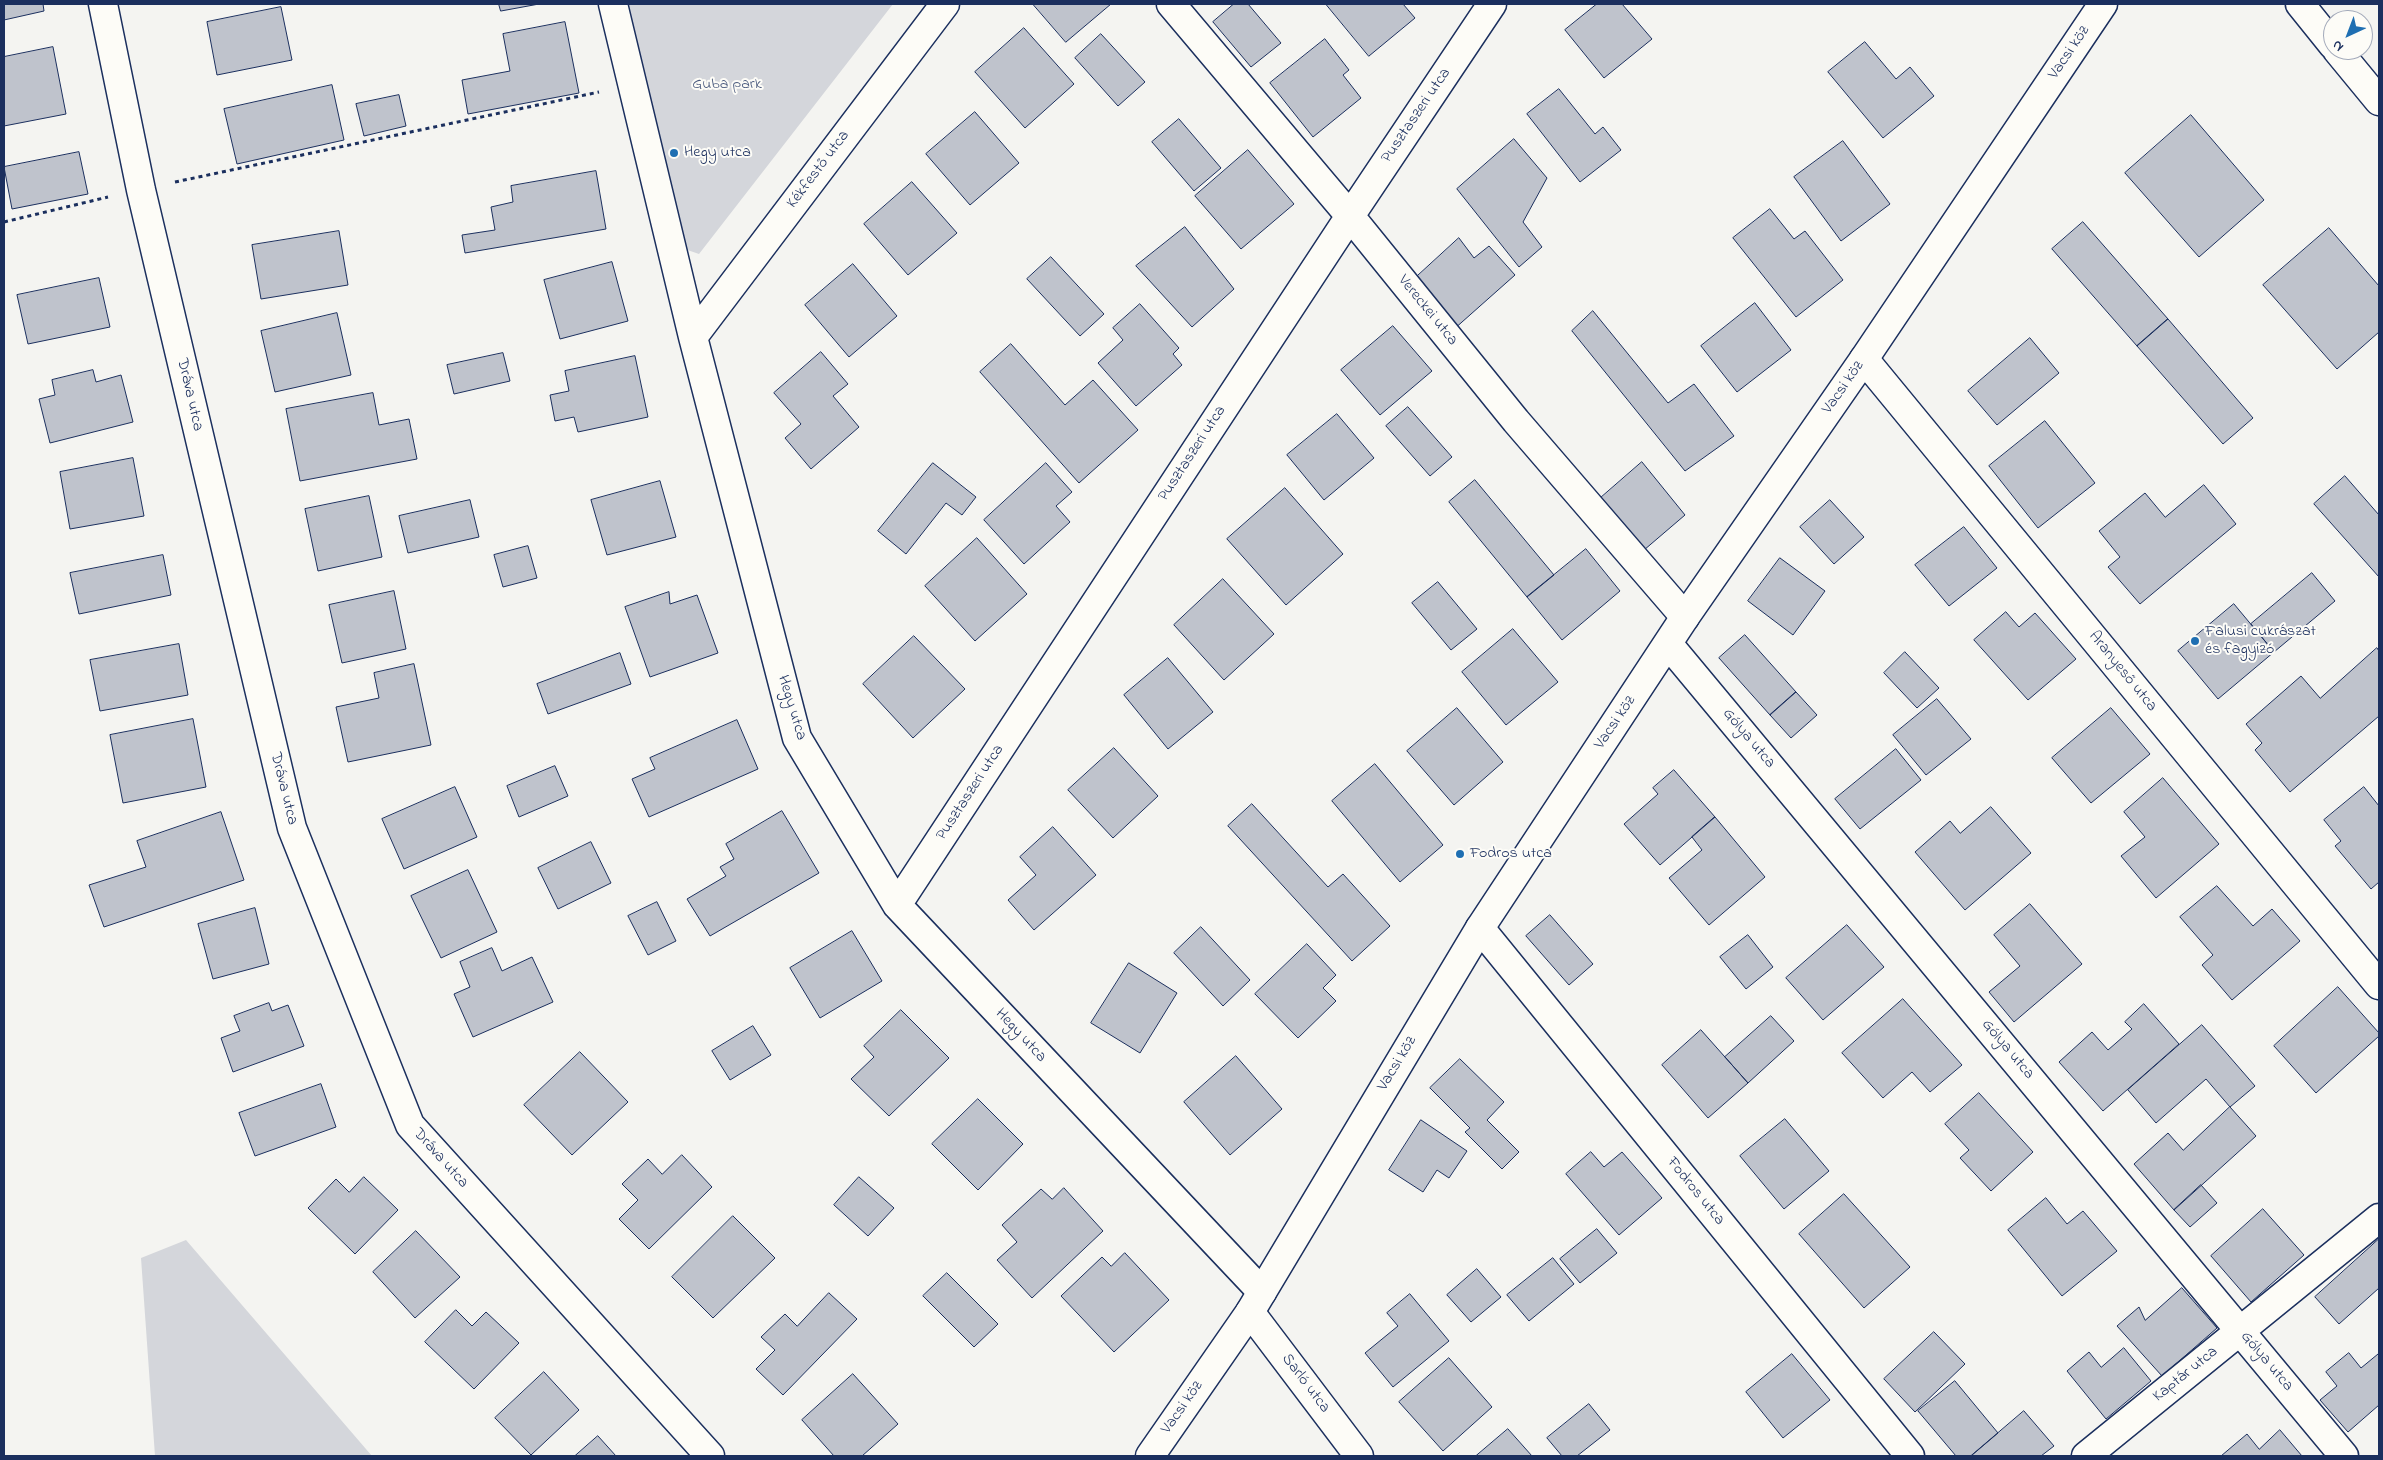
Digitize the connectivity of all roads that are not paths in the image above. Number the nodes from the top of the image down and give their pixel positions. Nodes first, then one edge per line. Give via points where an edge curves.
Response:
1 (103, 4) edge
2 (613, 4) edge
3 (945, 4) edge
4 (1171, 4) edge
5 (1492, 4) edge
6 (2103, 4) edge
7 (2300, 4) edge
8 (2323, 32) edge
9 (2346, 60) edge
10 (2379, 101) edge
11 (1350, 216) junction
12 (693, 337) junction
13 (1864, 358) junction
14 (1685, 618) junction
15 (1669, 645) junction
16 (897, 906) junction
17 (1480, 928) junction
18 (2379, 985) edge
19 (2379, 1218) edge
20 (1256, 1302) junction
21 (2240, 1332) junction
22 (710, 1456) edge
23 (1150, 1456) edge
24 (1359, 1456) edge
25 (1910, 1456) edge
26 (2086, 1456) edge
27 (2344, 1456) edge

1 - 22 street, Dráva utca via 140,190 292,828 410,1126
2 - 12 street, Hegy utca
3 - 12 street, Kékfestő utca
4 - 11 street, Vereckei utca
5 - 11 street, Pusztaszeri utca
6 - 13 street, Vacsi köz
7 - 8 street
9 - 10 street
11 - 14 street, Vereckei utca via 1516,421
11 - 16 street, Pusztaszeri utca
12 - 16 street, Hegy utca via 797,738
13 - 14 street, Vacsi köz
13 - 18 street, Aranyeső utca
14 - 15 street, Vacsi köz
15 - 17 street, Vacsi köz
15 - 21 street, Gólya utca
16 - 20 street, Hegy utca
17 - 20 street, Vacsi köz
17 - 25 street, Fodros utca
19 - 21 street, Kaptár utca
20 - 23 street, Vacsi köz
20 - 24 street, Sarló utca
21 - 26 street, Kaptár utca
21 - 27 street, Gólya utca

